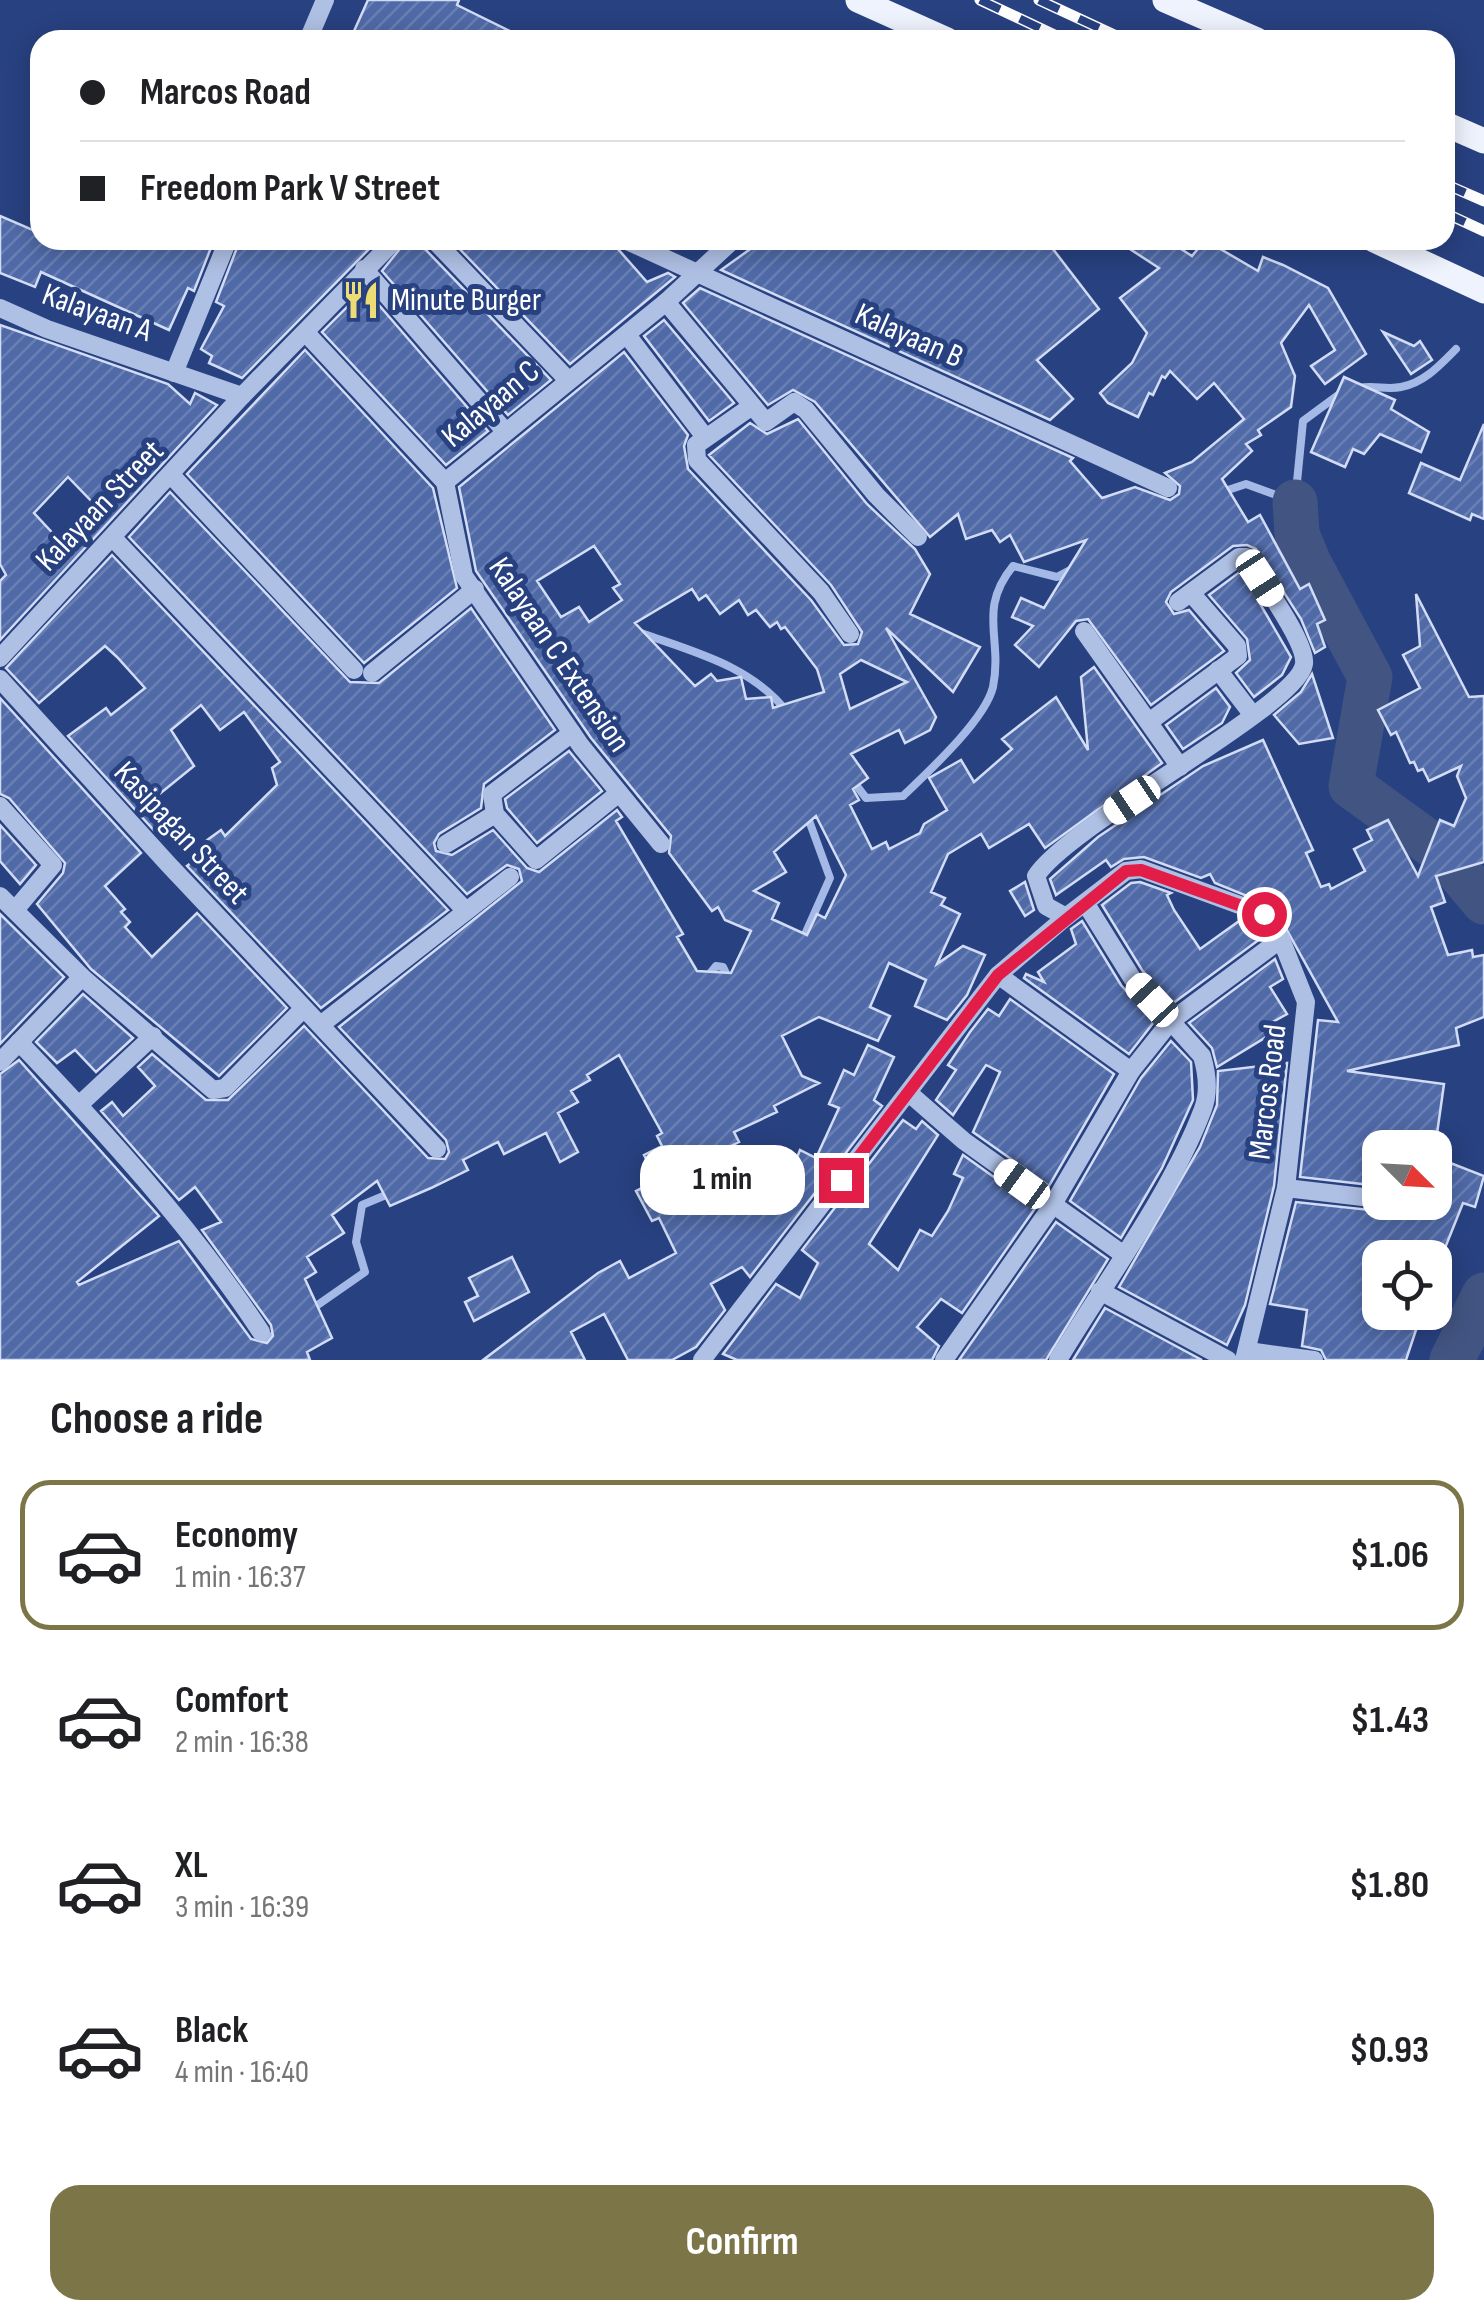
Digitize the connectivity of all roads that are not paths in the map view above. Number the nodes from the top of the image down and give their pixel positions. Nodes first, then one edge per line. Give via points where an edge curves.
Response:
1 (326, 0) edge
2 (858, 0) edge
3 (1165, 0) edge
4 (312, 30) edge
5 (925, 30) edge
6 (1235, 30) edge
7 (1455, 129) edge
8 (1484, 142) edge
9 (224, 250) edge
10 (385, 250) edge
11 (444, 250) edge
12 (646, 250) edge
13 (721, 250) edge
14 (1396, 250) edge
15 (364, 270) junction
16 (696, 274) junction
17 (1484, 291) edge
18 (666, 302) junction
19 (0, 308) edge
20 (306, 333) junction
21 (627, 335) junction
22 (174, 372) junction
23 (567, 379) junction
24 (242, 396) junction
25 (752, 406) junction
26 (506, 431) junction
27 (706, 438) junction
28 (172, 476) junction
29 (445, 482) junction
30 (1168, 488) dead end
31 (918, 537) dead end
32 (113, 538) junction
33 (474, 589) junction
34 (1084, 631) dead end
35 (850, 634) dead end
36 (0, 658) edge
37 (1218, 670) junction
38 (0, 679) edge
39 (1252, 714) junction
40 (1149, 722) junction
41 (572, 733) junction
42 (1180, 767) junction
43 (618, 792) junction
44 (0, 806) edge
45 (495, 814) junction
46 (446, 844) dead end
47 (660, 844) dead end
48 (510, 876) dead end
49 (0, 896) edge
50 (1086, 904) junction
51 (15, 910) junction
52 (466, 911) junction
53 (1066, 916) junction
54 (1281, 938) junction
55 (998, 975) junction
56 (82, 977) junction
57 (303, 1009) junction
58 (1171, 1020) junction
59 (322, 1023) junction
60 (153, 1036) junction
61 (20, 1042) junction
62 (0, 1062) edge
63 (1131, 1071) junction
64 (910, 1094) junction
65 (79, 1106) junction
66 (437, 1149) dead end
67 (1286, 1188) junction
68 (1362, 1197) edge
69 (1052, 1206) junction
70 (1124, 1254) junction
71 (1100, 1291) junction
72 (260, 1332) dead end
73 (1246, 1355) edge
74 (1064, 1358) edge
75 (702, 1360) edge
76 (944, 1360) edge
77 (1228, 1360) edge
78 (1314, 1360) edge

1 - 4 street
2 - 5 main road
3 - 6 main road
7 - 8 main road
9 - 22 street, Kalayaan A
10 - 15 street
11 - 23 street
12 - 16 street, Kalayaan B
13 - 16 street, Kalayaan C
14 - 17 main road
15 - 20 street
15 - 26 street
16 - 18 street, Kalayaan C
16 - 30 street, Kalayaan B
18 - 21 street, Kalayaan C
18 - 25 street
19 - 22 street, Kalayaan A
20 - 24 street
20 - 29 street, Kalayaan C
21 - 23 street, Kalayaan C
21 - 27 street
22 - 24 street, Kalayaan A
23 - 26 street, Kalayaan C
24 - 28 street, Kalayaan Street
25 - 27 street
25 - 31 street via 766,422 794,402 806,410
26 - 29 street, Kalayaan C
27 - 35 street via 696,445 697,460 821,592
28 - 32 street, Kalayaan Street
28 - 33 street via 363,672
29 - 33 street, Kalayaan C Extension via 464,576
32 - 36 street, Kalayaan Street
32 - 52 street
33 - 41 street, Kalayaan C Extension
34 - 40 street
37 - 39 street
37 - 39 street via 1239,651 1184,598 1246,557 1304,659 1299,676
37 - 40 street
38 - 57 street, Kasipagan Street
39 - 42 street
40 - 42 street
41 - 43 street, Kalayaan C Extension
41 - 45 street via 492,794
42 - 53 street via 1041,869 1036,876 1043,900
43 - 45 street via 536,860
43 - 47 street, Kalayaan C Extension
44 - 51 street via 53,866
45 - 46 street
48 - 52 street
49 - 51 street
50 - 53 street
50 - 54 street via 1135,869 1264,914
50 - 58 street via 1132,978
51 - 56 street
52 - 59 street
53 - 55 street
54 - 58 street
54 - 67 street, Marcos Road via 1308,1016
55 - 63 street
55 - 64 street
56 - 60 street
56 - 61 street
57 - 59 street, Kasipagan Street
57 - 60 street via 219,1091
58 - 63 street
58 - 70 street via 1202,1056 1204,1106
59 - 66 street, Kasipagan Street
60 - 65 street
61 - 62 street
61 - 65 street
63 - 69 street
64 - 69 street
64 - 75 street
65 - 72 street via 213,1260
67 - 68 street
67 - 73 street, Marcos Road
69 - 70 street
69 - 76 street
70 - 71 street
71 - 74 street
71 - 77 street
73 - 78 street

